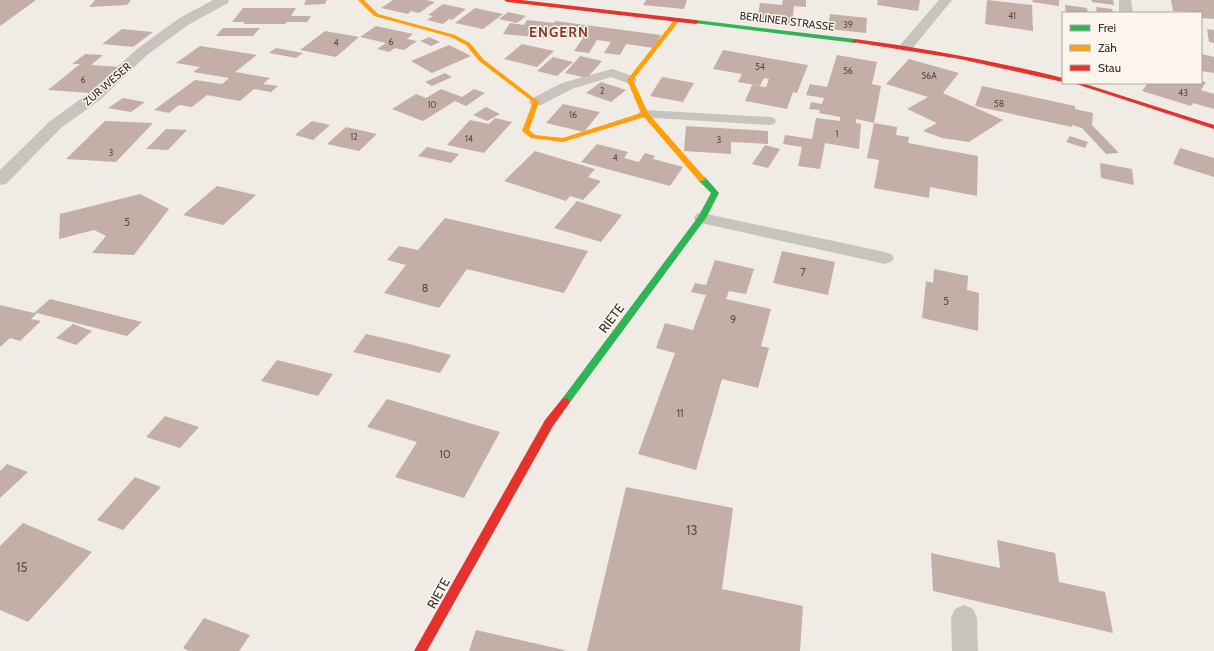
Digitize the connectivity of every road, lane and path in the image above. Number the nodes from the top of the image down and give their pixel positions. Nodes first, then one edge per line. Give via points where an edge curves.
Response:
1 (223, 0) edge
2 (361, 0) edge
3 (506, 0) edge
4 (946, 0) edge
5 (1125, 0) edge
6 (1126, 12) edge
7 (677, 20) junction
8 (906, 48) junction
9 (630, 80) junction
10 (1062, 80) edge
11 (1087, 84) edge
12 (1098, 85) edge
13 (536, 102) junction
14 (645, 114) junction
15 (769, 121) dead end
16 (1214, 126) edge
17 (0, 180) edge
18 (702, 218) junction
19 (885, 258) dead end
20 (964, 618) dead end
21 (420, 651) edge
22 (965, 651) edge

1 - 17 street, ZUR WESER via 183,22 142,52 95,96 55,125
2 - 13 street via 376,15 453,36 468,44 481,60
3 - 7 street, BERLINER STRASSE
4 - 8 street
5 - 6 street
7 - 8 street, BERLINER STRASSE
7 - 9 street
8 - 10 street, BERLINER STRASSE via 1003,65
9 - 13 lane via 612,73 567,86
9 - 14 street, RIETE
11 - 12 street
12 - 16 street
13 - 14 street via 525,131 532,137 563,140
14 - 15 lane
14 - 18 street, RIETE via 716,193
18 - 19 lane
18 - 21 street, RIETE via 549,423
20 - 22 lane

